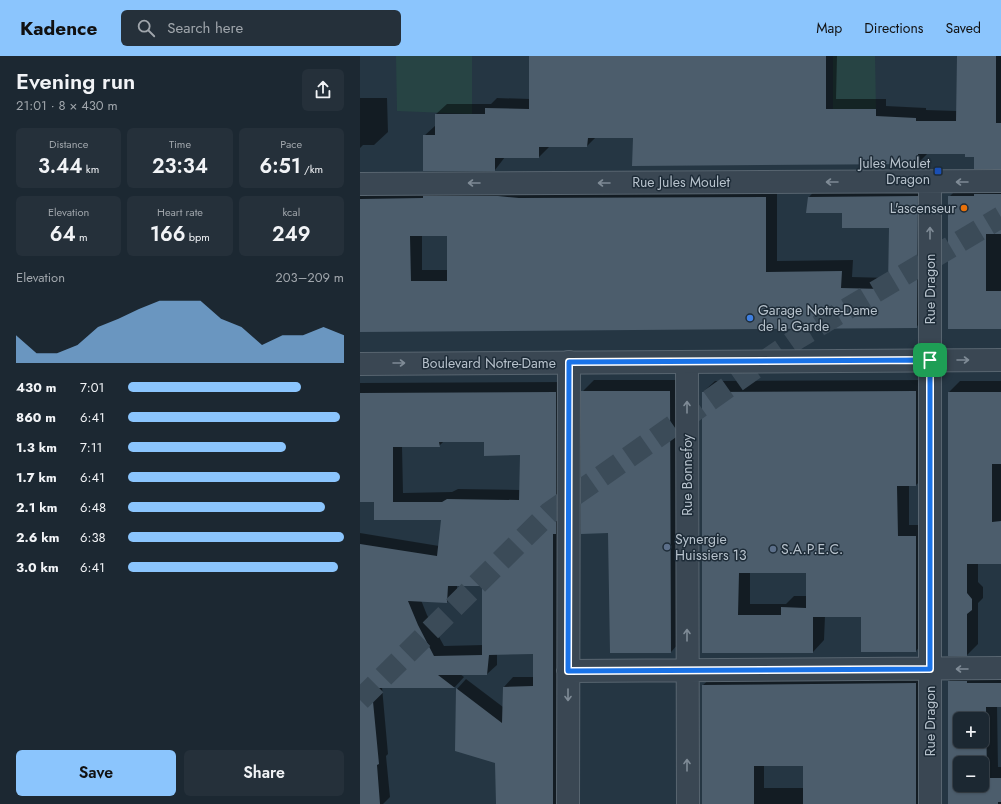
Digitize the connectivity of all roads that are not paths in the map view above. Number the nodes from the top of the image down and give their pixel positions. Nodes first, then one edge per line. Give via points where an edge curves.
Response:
1 (1001, 181) edge
2 (930, 182) junction
3 (360, 184) edge
4 (930, 360) junction
5 (1001, 360) edge
6 (569, 362) junction
7 (686, 362) junction
8 (360, 364) edge
9 (1001, 668) edge
10 (930, 669) junction
11 (687, 670) junction
12 (568, 671) junction
13 (568, 804) edge
14 (688, 804) edge
15 (930, 804) edge

1 -> 2 street, Rue Jules Moulet
2 -> 3 street, Rue Jules Moulet
4 -> 2 street, Rue Dragon
4 -> 5 street, Boulevard Notre-Dame
4 - 7 street, Boulevard Notre-Dame
4 - 10 street, Rue Dragon
6 - 7 street, Boulevard Notre-Dame
8 -> 6 street, Boulevard Notre-Dame
6 - 12 street
11 -> 7 street, Rue Bonnefoy
9 -> 10 street
10 - 11 street
10 - 15 street, Rue Dragon
11 - 12 street
14 -> 11 street, Rue Bonnefoy
12 -> 13 street

